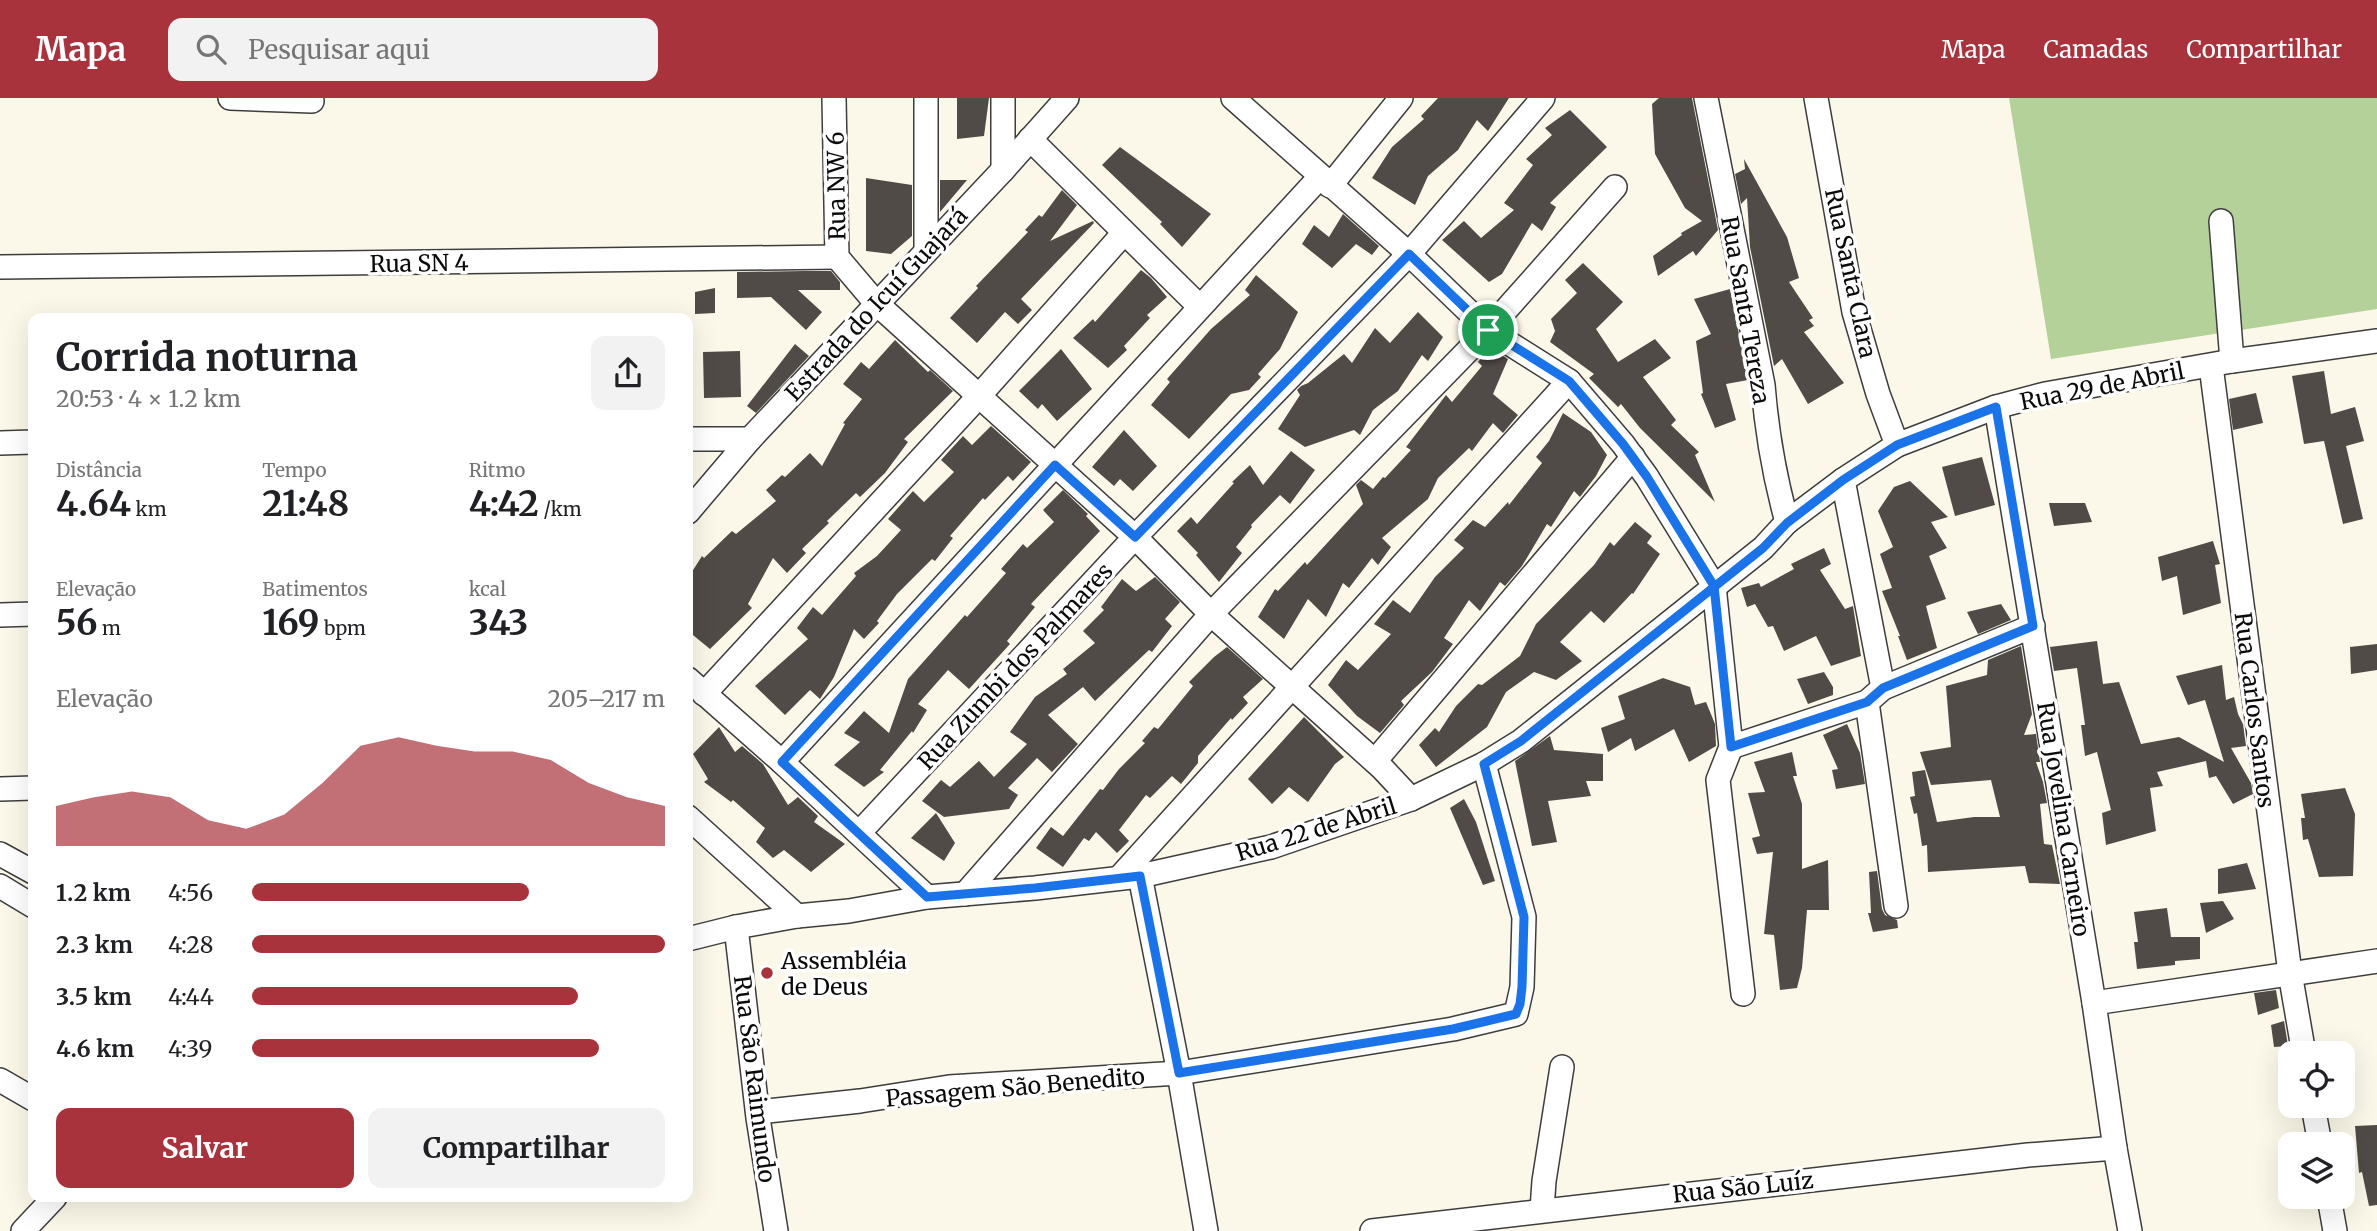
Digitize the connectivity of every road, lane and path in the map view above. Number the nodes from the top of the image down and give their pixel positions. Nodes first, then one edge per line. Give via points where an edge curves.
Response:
1 (230, 98) edge
2 (834, 98) edge
3 (926, 98) edge
4 (1003, 98) edge
5 (1067, 98) edge
6 (1233, 98) edge
7 (1401, 98) edge
8 (1543, 98) edge
9 (1706, 98) edge
10 (1816, 98) edge
11 (312, 101) dead end
12 (1030, 139) junction
13 (1003, 170) junction
14 (1325, 181) junction
15 (1615, 187) dead end
16 (2221, 221) dead end
17 (1124, 233) junction
18 (926, 250) junction
19 (1409, 254) junction
20 (837, 257) junction
21 (0, 267) edge
22 (876, 303) junction
23 (1200, 307) junction
24 (1488, 330) junction
25 (2377, 341) edge
26 (2221, 363) junction
27 (1569, 381) junction
28 (979, 396) junction
29 (1996, 407) junction
30 (693, 439) edge
31 (750, 439) junction
32 (28, 442) edge
33 (0, 443) edge
34 (1897, 445) junction
35 (1633, 457) junction
36 (1055, 465) junction
37 (1843, 480) junction
38 (693, 506) edge
39 (1787, 523) junction
40 (1135, 537) junction
41 (1714, 586) junction
42 (28, 614) edge
43 (1211, 614) junction
44 (0, 615) edge
45 (2033, 626) junction
46 (696, 686) edge
47 (1292, 688) junction
48 (1875, 695) junction
49 (1731, 747) junction
50 (1375, 761) junction
51 (782, 762) junction
52 (1484, 764) junction
53 (28, 788) edge
54 (0, 789) edge
55 (1411, 799) junction
56 (693, 822) edge
57 (859, 834) junction
58 (0, 854) edge
59 (28, 869) edge
60 (1129, 877) junction
61 (0, 886) edge
62 (965, 894) junction
63 (927, 897) junction
64 (28, 903) edge
65 (1896, 906) dead end
66 (797, 916) junction
67 (736, 927) junction
68 (693, 938) edge
69 (2377, 961) edge
70 (2290, 973) junction
71 (1743, 994) dead end
72 (2094, 1003) junction
73 (2302, 1041) edge
74 (1562, 1067) dead end
75 (1179, 1073) junction
76 (0, 1080) edge
77 (28, 1096) edge
78 (758, 1112) junction
79 (2115, 1148) junction
80 (50, 1202) edge
81 (2331, 1209) edge
82 (1542, 1210) junction
83 (23, 1231) edge
84 (776, 1231) edge
85 (1206, 1231) edge
86 (1372, 1231) edge
87 (2130, 1231) edge
88 (2335, 1231) edge

1 - 11 street
2 - 20 street, Rua NW 6
3 - 18 street
4 - 13 street
5 - 12 street, Estrada do Icuí Guajará
6 - 14 street
7 - 14 street
8 - 19 street, Rua Zumbi dos Palmares
9 - 39 street, Rua Santa Tereza via 1763,385 1773,471
10 - 34 street, Rua Santa Clara via 1854,312
12 - 13 street, Estrada do Icuí Guajará
12 - 17 street
13 - 18 street, Estrada do Icuí Guajará
14 - 19 street
14 - 23 street
15 - 24 street
16 - 26 street, Rua Carlos Santos
17 - 23 street
17 - 28 street
18 - 22 street, Estrada do Icuí Guajará
19 - 24 street
19 - 40 street, Rua Zumbi dos Palmares
20 - 21 street, Rua SN 4
20 - 22 street, Rua NW 6
22 - 28 street, Rua NW 6
22 - 31 street, Estrada do Icuí Guajará
23 - 36 street
24 - 27 street
24 - 43 street
25 - 26 street, Rua 29 de Abril
26 - 29 street, Rua 29 de Abril
26 - 70 street, Rua Carlos Santos
27 - 35 street
27 - 47 street
28 - 36 street, Rua NW 6
28 - 46 street
29 - 34 street, Rua 29 de Abril
29 - 45 street, Rua Jovelina Carneiro
30 - 31 street
31 - 38 street, Estrada do Icuí Guajará
32 - 33 street
34 - 37 street, Rua 29 de Abril
35 - 41 street
35 - 50 street
36 - 40 street, Rua NW 6
36 - 51 street
37 - 39 street, Rua 22 de Abril
37 - 48 street
39 - 41 street, Rua 22 de Abril
40 - 43 street, Rua NW 6
40 - 57 street, Rua Zumbi dos Palmares
41 - 49 street
41 - 52 street, Rua 22 de Abril via 1521,741
42 - 44 street
43 - 47 street, Rua NW 6
43 - 62 street
45 - 48 street
45 - 72 street, Rua Jovelina Carneiro
46 - 51 street
47 - 50 street, Rua NW 6
47 - 60 street
48 - 49 street
48 - 65 street
49 - 71 street via 1718,780
50 - 55 street, Rua NW 6
51 - 57 street
52 - 55 street, Rua 22 de Abril
52 - 75 street, Passagem São Benedito via 1524,917 1522,987 1516,1014 1453,1029
53 - 54 street
55 - 60 street, Rua 22 de Abril via 1271,847
56 - 66 street
57 - 63 street
58 - 59 street
60 - 62 street, Rua 22 de Abril
60 - 75 street
61 - 64 street
62 - 63 street, Rua 22 de Abril
63 - 66 street, Rua 22 de Abril
66 - 67 street, Rua 22 de Abril
67 - 68 street, Rua 22 de Abril
67 - 78 street, Rua São Raimundo
69 - 70 street
70 - 72 street
70 - 73 street, Rua Carlos Santos
72 - 79 street, Rua Jovelina Carneiro
74 - 82 street
75 - 78 street, Passagem São Benedito via 949,1087
75 - 85 street
76 - 77 street
78 - 84 street, Rua São Raimundo
79 - 82 street, Rua São Luíz
79 - 87 street, Rua Jovelina Carneiro
80 - 83 street
81 - 88 street
82 - 86 street, Rua São Luíz

